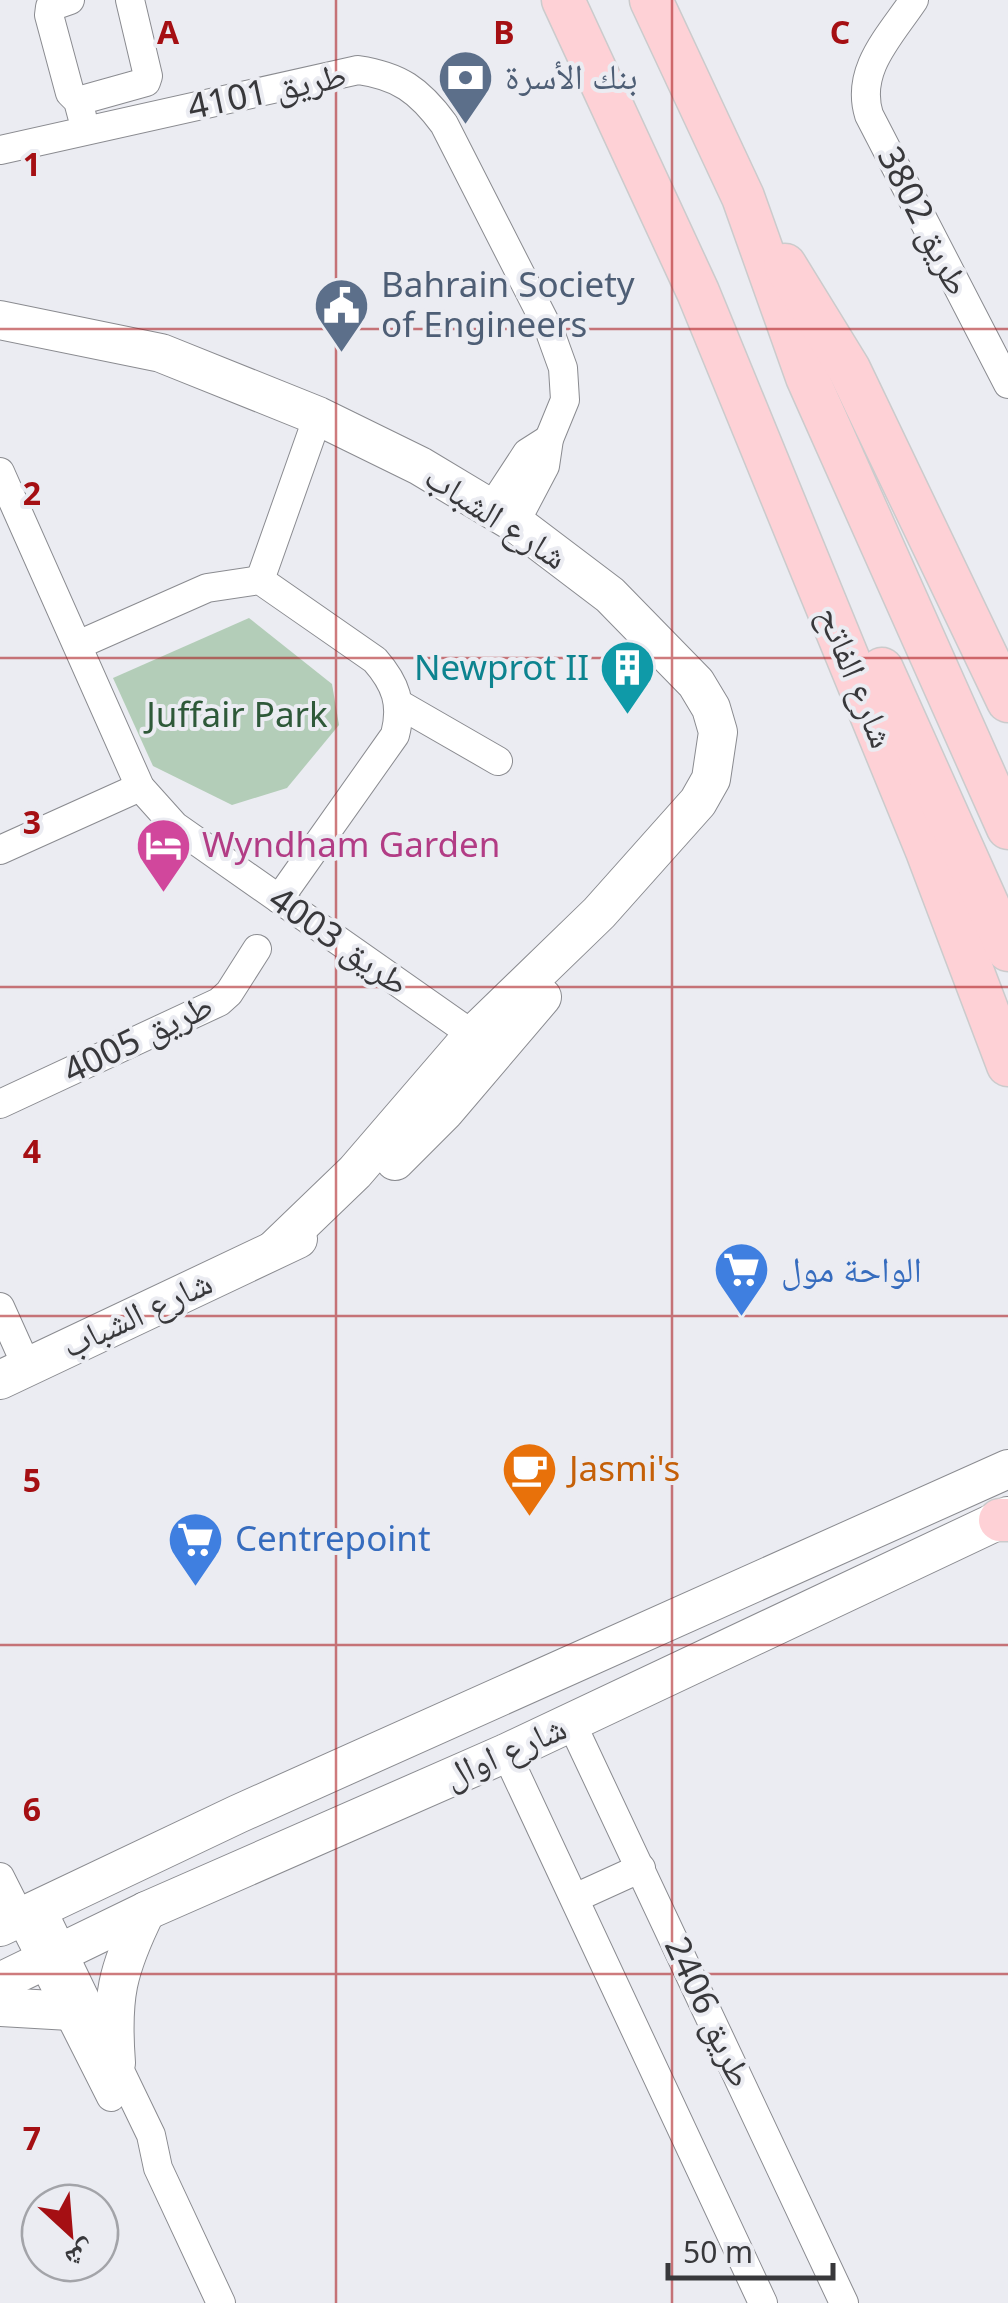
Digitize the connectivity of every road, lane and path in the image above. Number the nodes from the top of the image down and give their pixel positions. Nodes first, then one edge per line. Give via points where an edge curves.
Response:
1 (130, 0) edge
2 (563, 0) edge
3 (651, 0) edge
4 (914, 0) edge
5 (60, 4) edge
6 (78, 100) junction
7 (87, 132) junction
8 (0, 150) edge
9 (743, 197) junction
10 (698, 292) junction
11 (0, 320) edge
12 (1008, 384) edge
13 (318, 416) junction
14 (0, 472) edge
15 (503, 515) junction
16 (260, 580) junction
17 (78, 646) junction
18 (1008, 701) edge
19 (400, 704) junction
20 (498, 761) dead end
21 (140, 787) junction
22 (1008, 828) edge
23 (0, 850) edge
24 (279, 899) junction
25 (258, 949) dead end
26 (1008, 950) edge
27 (482, 1047) junction
28 (1008, 1065) edge
29 (0, 1104) edge
30 (0, 1307) edge
31 (14, 1373) edge
32 (1008, 1469) edge
33 (1005, 1519) edge
34 (549, 1673) junction
35 (482, 1702) junction
36 (571, 1722) junction
37 (506, 1753) junction
38 (641, 1868) junction
39 (0, 1877) edge
40 (575, 1898) junction
41 (146, 1910) junction
42 (20, 1918) edge
43 (52, 1955) junction
44 (0, 1982) edge
45 (0, 2007) edge
46 (70, 2011) junction
47 (116, 2063) junction
48 (158, 2168) junction
49 (221, 2303) edge
50 (763, 2303) edge
51 (844, 2303) edge

1 - 6 street via 146,82
2 - 10 main road, شارع الفاتح
3 - 9 main road
4 - 12 street, طريق 3802 via 864,85 869,116
5 - 6 street via 70,92
6 - 7 street
7 - 8 street, طريق 4101
7 - 15 street, طريق 4101 via 358,70 387,74 428,103 563,368 566,400 549,439 527,453
9 - 18 main road via 850,369
9 - 22 main road via 806,378
10 - 26 main road, شارع الفاتح via 795,474
10 - 28 main road, شارع الفاتح
11 - 13 main road, شارع الشباب via 160,353
13 - 15 main road, شارع الشباب
13 - 16 street
14 - 17 street, طريق 4003
15 - 27 main road, شارع الشباب via 648,632 696,683 718,732 711,778 698,802
16 - 17 street via 207,588
16 - 19 street via 375,660
17 - 21 street, طريق 4003
19 - 20 street
19 - 24 street via 395,735
21 - 23 street
21 - 24 street, طريق 4003 via 175,826
24 - 27 street, طريق 4003
25 - 29 street, طريق 4005 via 219,1002
27 - 31 main road, شارع الشباب via 275,1249
30 - 31 street
32 - 34 main road, شارع اوال
33 - 36 main road, شارع اوال
34 - 35 main road, شارع اوال
34 - 36 main road
35 - 37 main road
35 - 42 main road, شارع اوال
36 - 37 main road, شارع اوال
36 - 38 street, طريق 2406
37 - 40 street, طريق 2406
37 - 41 main road, شارع اوال
38 - 40 street
38 - 51 street, طريق 2406
39 - 42 street
40 - 50 street, طريق 2406
41 - 43 main road, شارع اوال
41 - 47 main road via 114,1994
42 - 43 street
43 - 44 main road, شارع اوال
43 - 46 street
43 - 47 street
45 - 46 main road
46 - 48 street via 134,2144
47 - 48 street via 155,2146
48 - 49 street

